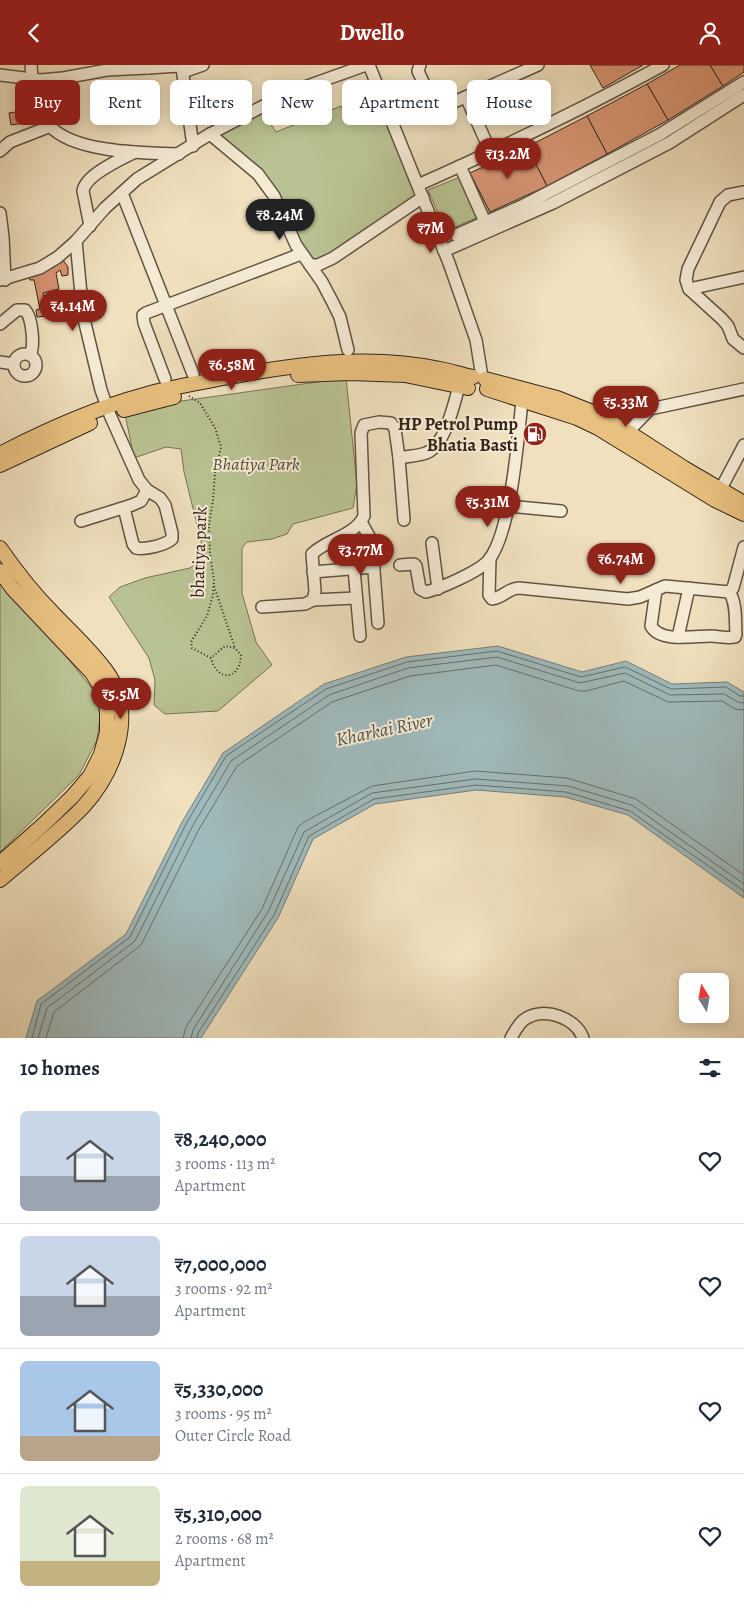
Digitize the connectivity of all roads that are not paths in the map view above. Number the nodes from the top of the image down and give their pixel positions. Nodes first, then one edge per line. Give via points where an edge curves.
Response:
1 (31, 65) edge
2 (204, 65) edge
3 (368, 65) edge
4 (420, 65) edge
5 (538, 65) edge
6 (662, 65) edge
7 (148, 67) edge
8 (107, 68) edge
9 (183, 72) junction
10 (0, 75) edge
11 (32, 80) junction
12 (744, 82) edge
13 (744, 95) edge
14 (466, 97) junction
15 (50, 126) joint
16 (210, 134) junction
17 (193, 146) junction
18 (0, 151) edge
19 (135, 152) junction
20 (491, 153) junction
21 (179, 154) junction
22 (460, 166) junction
23 (418, 185) junction
24 (744, 192) edge
25 (122, 193) junction
26 (423, 197) junction
27 (0, 213) edge
28 (485, 222) junction
29 (90, 226) junction
30 (456, 235) dead end
31 (76, 241) junction
32 (444, 251) junction
33 (301, 254) junction
34 (310, 265) junction
35 (744, 277) edge
36 (2, 280) edge
37 (689, 289) junction
38 (165, 306) junction
39 (0, 324) edge
40 (744, 348) edge
41 (348, 350) dead end
42 (30, 355) junction
43 (0, 362) edge
44 (14, 364) junction
45 (192, 373) dead end
46 (165, 379) dead end
47 (476, 383) junction
48 (744, 389) edge
49 (522, 401) junction
50 (109, 411) junction
51 (628, 432) junction
52 (744, 445) edge
53 (0, 454) edge
54 (398, 458) junction
55 (0, 465) edge
56 (147, 490) junction
57 (718, 495) junction
58 (744, 503) edge
59 (508, 506) junction
60 (124, 508) junction
61 (561, 511) dead end
62 (744, 514) edge
63 (404, 520) dead end
64 (81, 521) dead end
65 (361, 522) junction
66 (432, 543) dead end
67 (744, 547) edge
68 (0, 548) edge
69 (490, 558) junction
70 (400, 565) dead end
71 (374, 567) junction
72 (354, 569) junction
73 (0, 571) edge
74 (313, 572) junction
75 (689, 588) junction
76 (438, 589) junction
77 (656, 589) junction
78 (729, 592) junction
79 (356, 597) junction
80 (314, 600) junction
81 (262, 607) dead end
82 (739, 609) edge
83 (378, 623) dead end
84 (360, 636) dead end
85 (678, 637) junction
86 (0, 863) edge
87 (0, 880) edge
88 (511, 1038) edge
89 (583, 1038) edge

1 - 11 street
2 - 9 street
3 - 16 street via 288,93
3 - 23 street
4 - 14 street via 418,71 436,110
5 - 14 street
6 - 20 street
7 - 8 street
7 - 9 street via 179,66
8 - 11 street via 63,78
9 - 17 street
10 - 11 street
12 - 28 street via 659,135
13 - 32 street via 668,143 553,203
14 - 20 street
15 - 18 street via 10,142
15 - 19 street via 63,137 84,144
16 - 17 street
16 - 33 street via 266,183
17 - 21 street
19 - 21 street
19 - 29 street via 105,168 84,186
20 - 22 street
21 - 25 street via 138,179
22 - 23 street
22 - 28 street
23 - 26 street
24 - 37 street via 728,195 720,203 688,269 686,280
25 - 29 street
25 - 38 street
26 - 32 street
26 - 34 street via 333,258
27 - 36 street
28 - 30 street
29 - 31 street
31 - 36 street via 40,268
31 - 50 street via 83,315
32 - 47 street via 476,340
33 - 34 street
33 - 38 street
34 - 41 street via 336,309
35 - 37 street
37 - 40 street via 722,319 733,339
38 - 45 street
38 - 46 street via 146,313 143,319
39 - 42 street via 17,310 28,312 33,347
42 - 44 street via 20,355
42 - 44 street via 36,364 32,374 18,374
43 - 44 street
47 - 49 main road
47 - 50 main road via 350,373 277,377
47 - 50 main road via 440,369 412,364 322,364 254,372 144,395
47 - 51 main road via 557,398 595,413
47 - 54 street via 434,448 427,453
48 - 51 street via 650,409
49 - 57 main road via 598,428
49 - 59 street
50 - 53 main road via 21,443
50 - 55 main road
50 - 56 street via 139,480
51 - 57 main road via 684,468
52 - 57 street
54 - 63 street
54 - 65 street via 395,429 391,423 364,425 361,433 364,516
56 - 60 street via 141,501
56 - 60 street via 160,497 165,505 173,535 171,540 136,548
57 - 58 main road
57 - 62 main road
59 - 61 street
59 - 69 street
60 - 64 street
65 - 71 street via 370,538
65 - 74 street via 312,554
66 - 76 street
67 - 78 street via 734,588
68 - 87 main road via 31,589 108,672 117,689 122,711 120,737 100,784 83,806
69 - 76 street via 480,568
69 - 77 street via 489,595 492,599 500,598 515,588 628,599
70 - 76 street via 414,564 418,585 423,592
71 - 72 street
71 - 83 street
72 - 74 street
72 - 79 street
73 - 86 main road via 92,673 105,694 107,732 90,776 72,797
74 - 80 street
75 - 77 street via 669,585
75 - 78 street
75 - 85 street
77 - 85 street via 652,629 666,636
78 - 82 street
79 - 80 street
79 - 84 street
80 - 81 street via 305,604
82 - 85 street via 734,638
88 - 89 street via 524,1020 545,1013 567,1020

